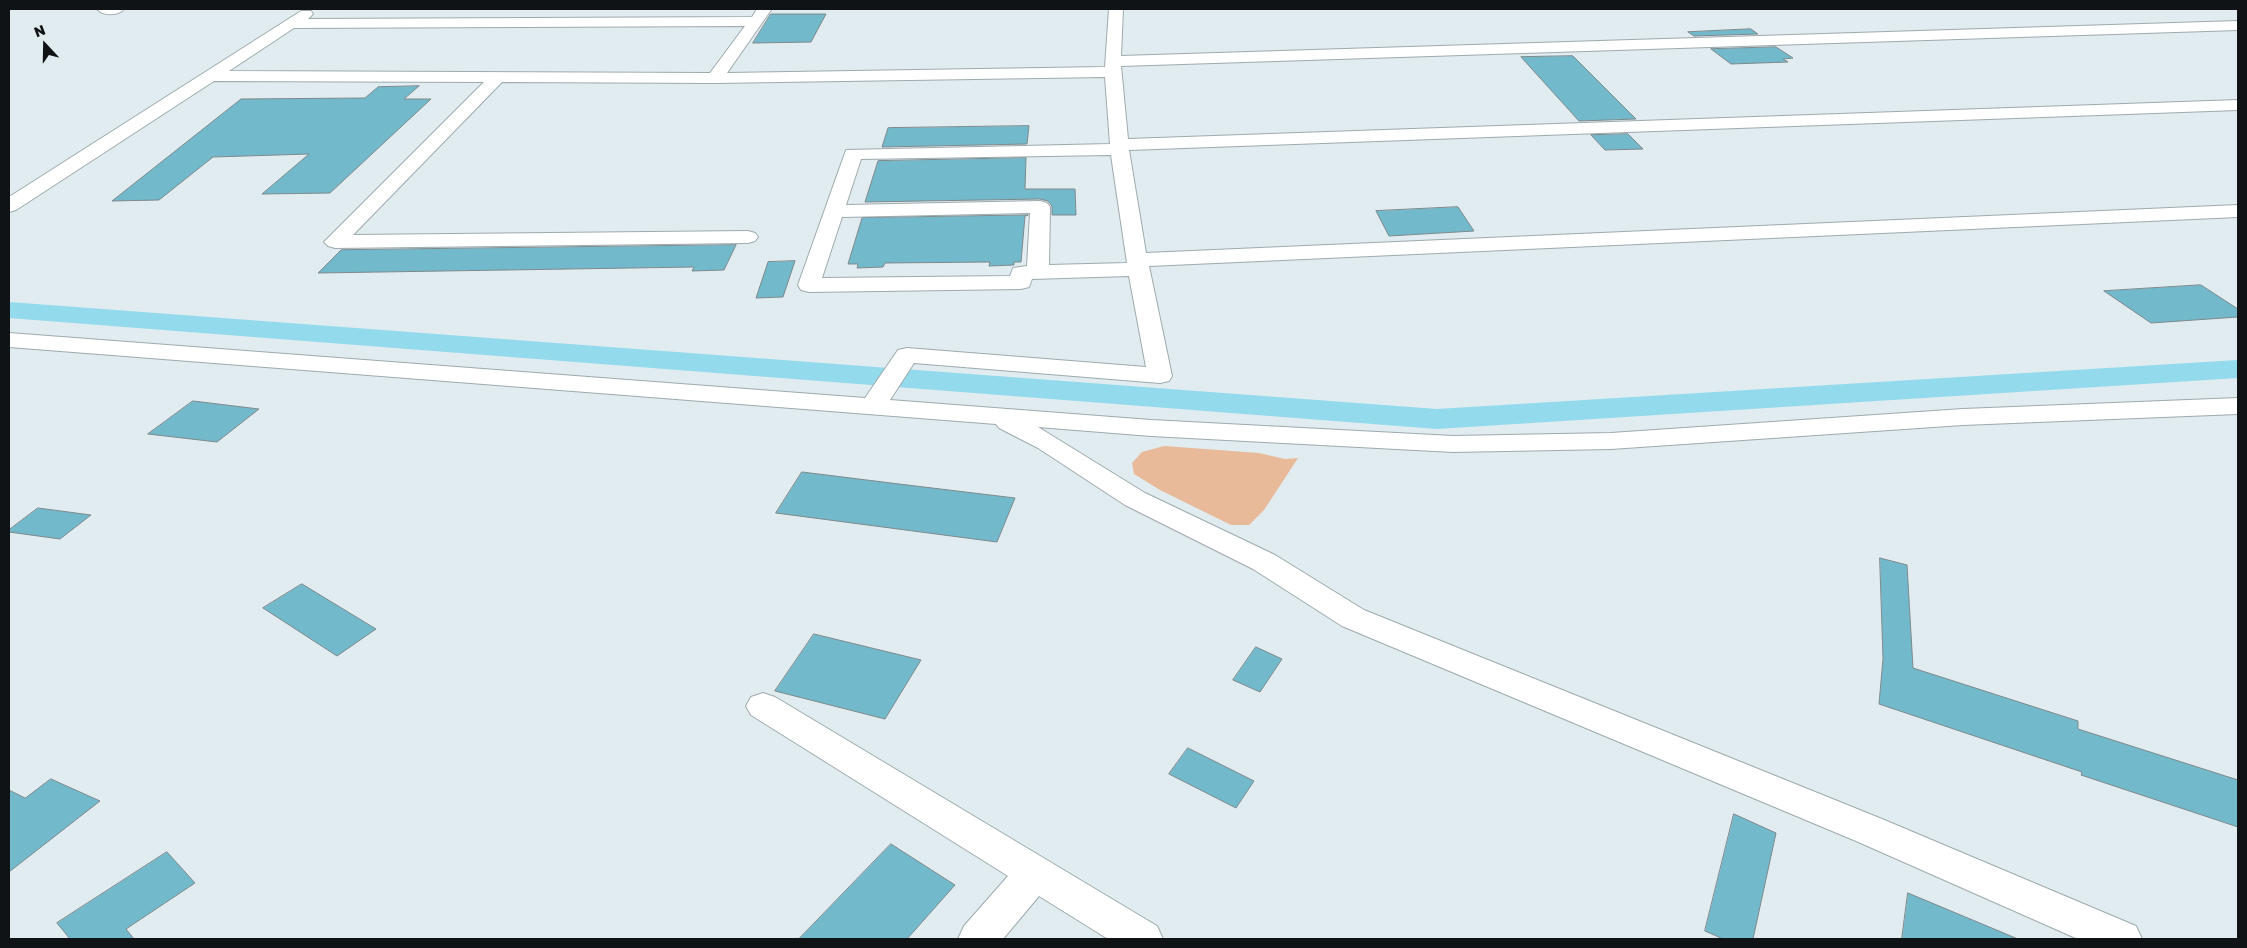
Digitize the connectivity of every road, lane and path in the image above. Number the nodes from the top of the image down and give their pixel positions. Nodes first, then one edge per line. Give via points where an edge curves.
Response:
1 (104, 9) edge
2 (117, 9) edge
3 (314, 9) edge
4 (1116, 9) edge
5 (761, 15) edge
6 (290, 24) junction
7 (2238, 25) edge
8 (1114, 67) junction
9 (211, 76) junction
10 (497, 78) junction
11 (715, 78) junction
12 (2238, 105) edge
13 (1121, 147) junction
14 (9, 206) edge
15 (2238, 211) edge
16 (831, 219) junction
17 (744, 232) dead end
18 (1138, 264) junction
19 (1038, 273) junction
20 (9, 340) edge
21 (872, 406) junction
22 (2238, 406) edge
23 (997, 416) junction
24 (763, 706) dead end
25 (1035, 873) junction
26 (978, 939) edge
27 (1143, 939) edge
28 (2122, 939) edge

1 - 2 street
3 - 6 street
4 - 8 street
5 - 6 street
5 - 11 street
6 - 9 street
7 - 8 street
8 - 11 street
8 - 13 street
9 - 10 street
9 - 14 street
10 - 11 street
10 - 17 street via 345,232
12 - 13 street
13 - 16 street via 853,154
13 - 18 street
15 - 18 street
16 - 19 street via 1040,224
16 - 19 street via 809,285 1021,282 1021,273
18 - 19 street
18 - 21 street via 1160,376 907,355
20 - 21 street
21 - 23 street
22 - 23 street via 1963,417 1611,441 1454,444
23 - 28 street via 1047,442 1135,499 1264,562 1353,618 1860,826
24 - 25 street
25 - 26 street
25 - 27 street

